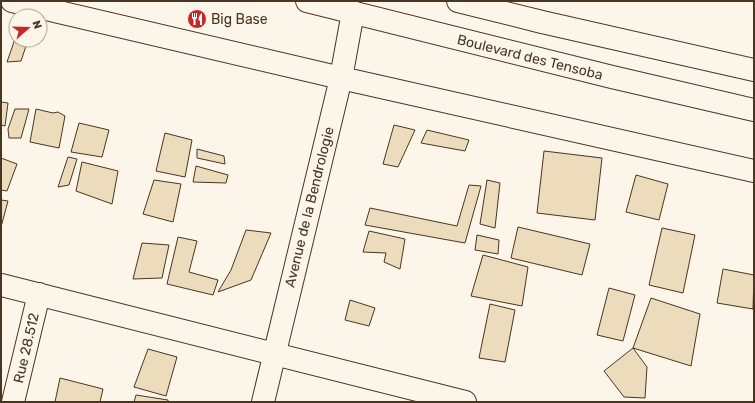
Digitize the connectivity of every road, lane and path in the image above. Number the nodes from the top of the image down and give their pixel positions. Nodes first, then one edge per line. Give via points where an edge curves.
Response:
1 (12, 1) edge
2 (307, 1) edge
3 (458, 1) edge
4 (353, 12) junction
5 (754, 70) edge
6 (341, 78) junction
7 (754, 110) edge
8 (754, 171) edge
9 (1, 285) edge
10 (39, 294) junction
11 (273, 353) junction
12 (13, 402) edge
13 (263, 402) edge
14 (465, 402) edge

1 - 6 street
2 - 4 street, Boulevard des Tensoba
3 - 5 street
4 - 6 street, Avenue de la Bendrologie
4 - 7 street, Boulevard des Tensoba
6 - 8 street
6 - 11 street, Avenue de la Bendrologie
9 - 10 street
10 - 11 street
10 - 12 street, Rue 28.512
11 - 13 street, Avenue de la Bendrologie
11 - 14 street

